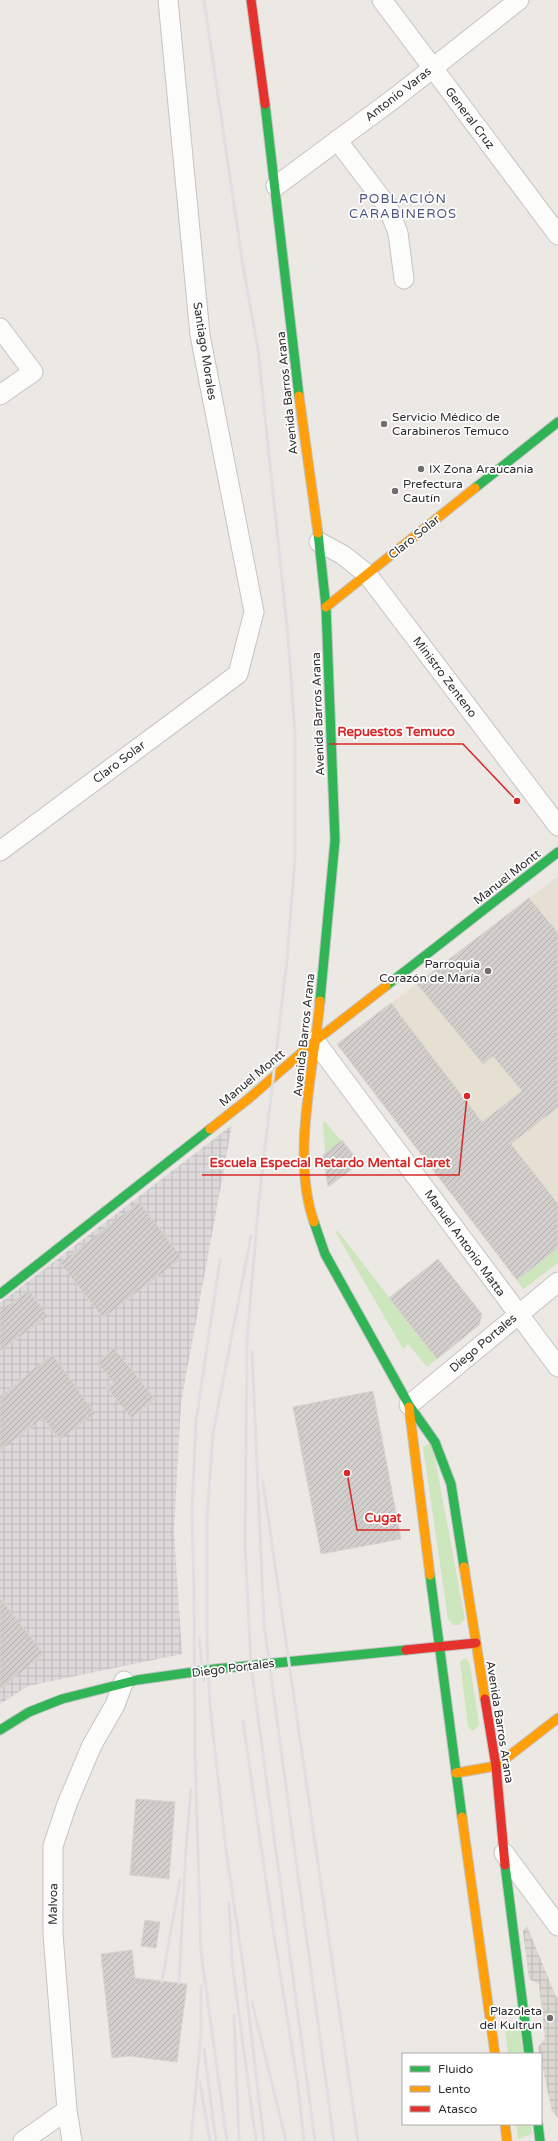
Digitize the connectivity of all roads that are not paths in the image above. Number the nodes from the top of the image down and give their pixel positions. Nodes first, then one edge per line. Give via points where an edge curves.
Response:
1 (168, 0) edge
2 (251, 0) edge
3 (382, 0) edge
4 (519, 0) edge
5 (432, 67) junction
6 (338, 140) junction
7 (276, 186) junction
8 (558, 235) edge
9 (404, 279) dead end
10 (0, 328) edge
11 (0, 395) edge
12 (558, 422) edge
13 (319, 542) junction
14 (368, 574) junction
15 (326, 607) junction
16 (238, 674) joint
17 (558, 826) edge
18 (0, 851) edge
19 (558, 852) edge
20 (315, 1041) junction
21 (558, 1282) edge
22 (0, 1294) edge
23 (517, 1314) junction
24 (558, 1367) edge
25 (408, 1405) junction
26 (476, 1643) junction
27 (438, 1647) junction
28 (124, 1681) junction
29 (558, 1718) edge
30 (0, 1730) edge
31 (496, 1766) junction
32 (456, 1773) junction
33 (504, 1853) junction
34 (558, 1926) edge
35 (495, 2053) edge
36 (529, 2053) edge
37 (67, 2110) junction
38 (505, 2125) edge
39 (538, 2125) edge
40 (23, 2141) edge
41 (72, 2141) edge
42 (507, 2141) edge
43 (540, 2141) edge

1 - 16 street, Santiago Morales via 200,335 254,612
2 - 7 main road, Avenida Barros Arana
3 - 5 street, General Cruz
4 - 5 street, Antonio Varas
5 - 6 street, Antonio Varas
5 - 8 street, General Cruz
6 - 7 street, Antonio Varas
6 - 9 street via 388,207 398,233
7 - 13 main road, Avenida Barros Arana via 304,443
10 - 11 street via 33,372
12 - 14 main road, Claro Solar
13 - 14 street, Ministro Zenteno via 343,555
13 - 15 main road, Avenida Barros Arana
14 - 15 main road, Claro Solar
14 - 17 street, Ministro Zenteno
15 - 20 main road, Avenida Barros Arana via 335,840
16 - 18 street, Claro Solar
19 - 20 main road, Manuel Montt
20 - 22 main road, Manuel Montt via 247,1100
20 - 23 street, Manuel Antonio Matta
20 - 25 main road, Avenida Barros Arana via 303,1165 309,1208 325,1254
21 - 23 street, Diego Portales
23 - 24 street, Manuel Antonio Matta
23 - 25 street, Diego Portales
25 - 26 main road, Avenida Barros Arana via 435,1442 451,1484
25 - 27 main road, Avenida Barros Arana
26 - 27 main road, Diego Portales
26 - 31 main road, Avenida Barros Arana
27 - 28 main road, Diego Portales via 251,1664
27 - 32 main road, Avenida Barros Arana
28 - 30 main road, Diego Portales via 31,1710
28 - 37 street, Malvoa via 115,1705 92,1745 67,1804 54,1846 52,1934
29 - 31 main road
31 - 32 main road
31 - 33 main road, Avenida Barros Arana
32 - 35 main road, Avenida Barros Arana
33 - 34 street
33 - 36 main road, Avenida Barros Arana
37 - 40 street
37 - 41 street, Malvoa
38 - 42 main road
39 - 43 main road

